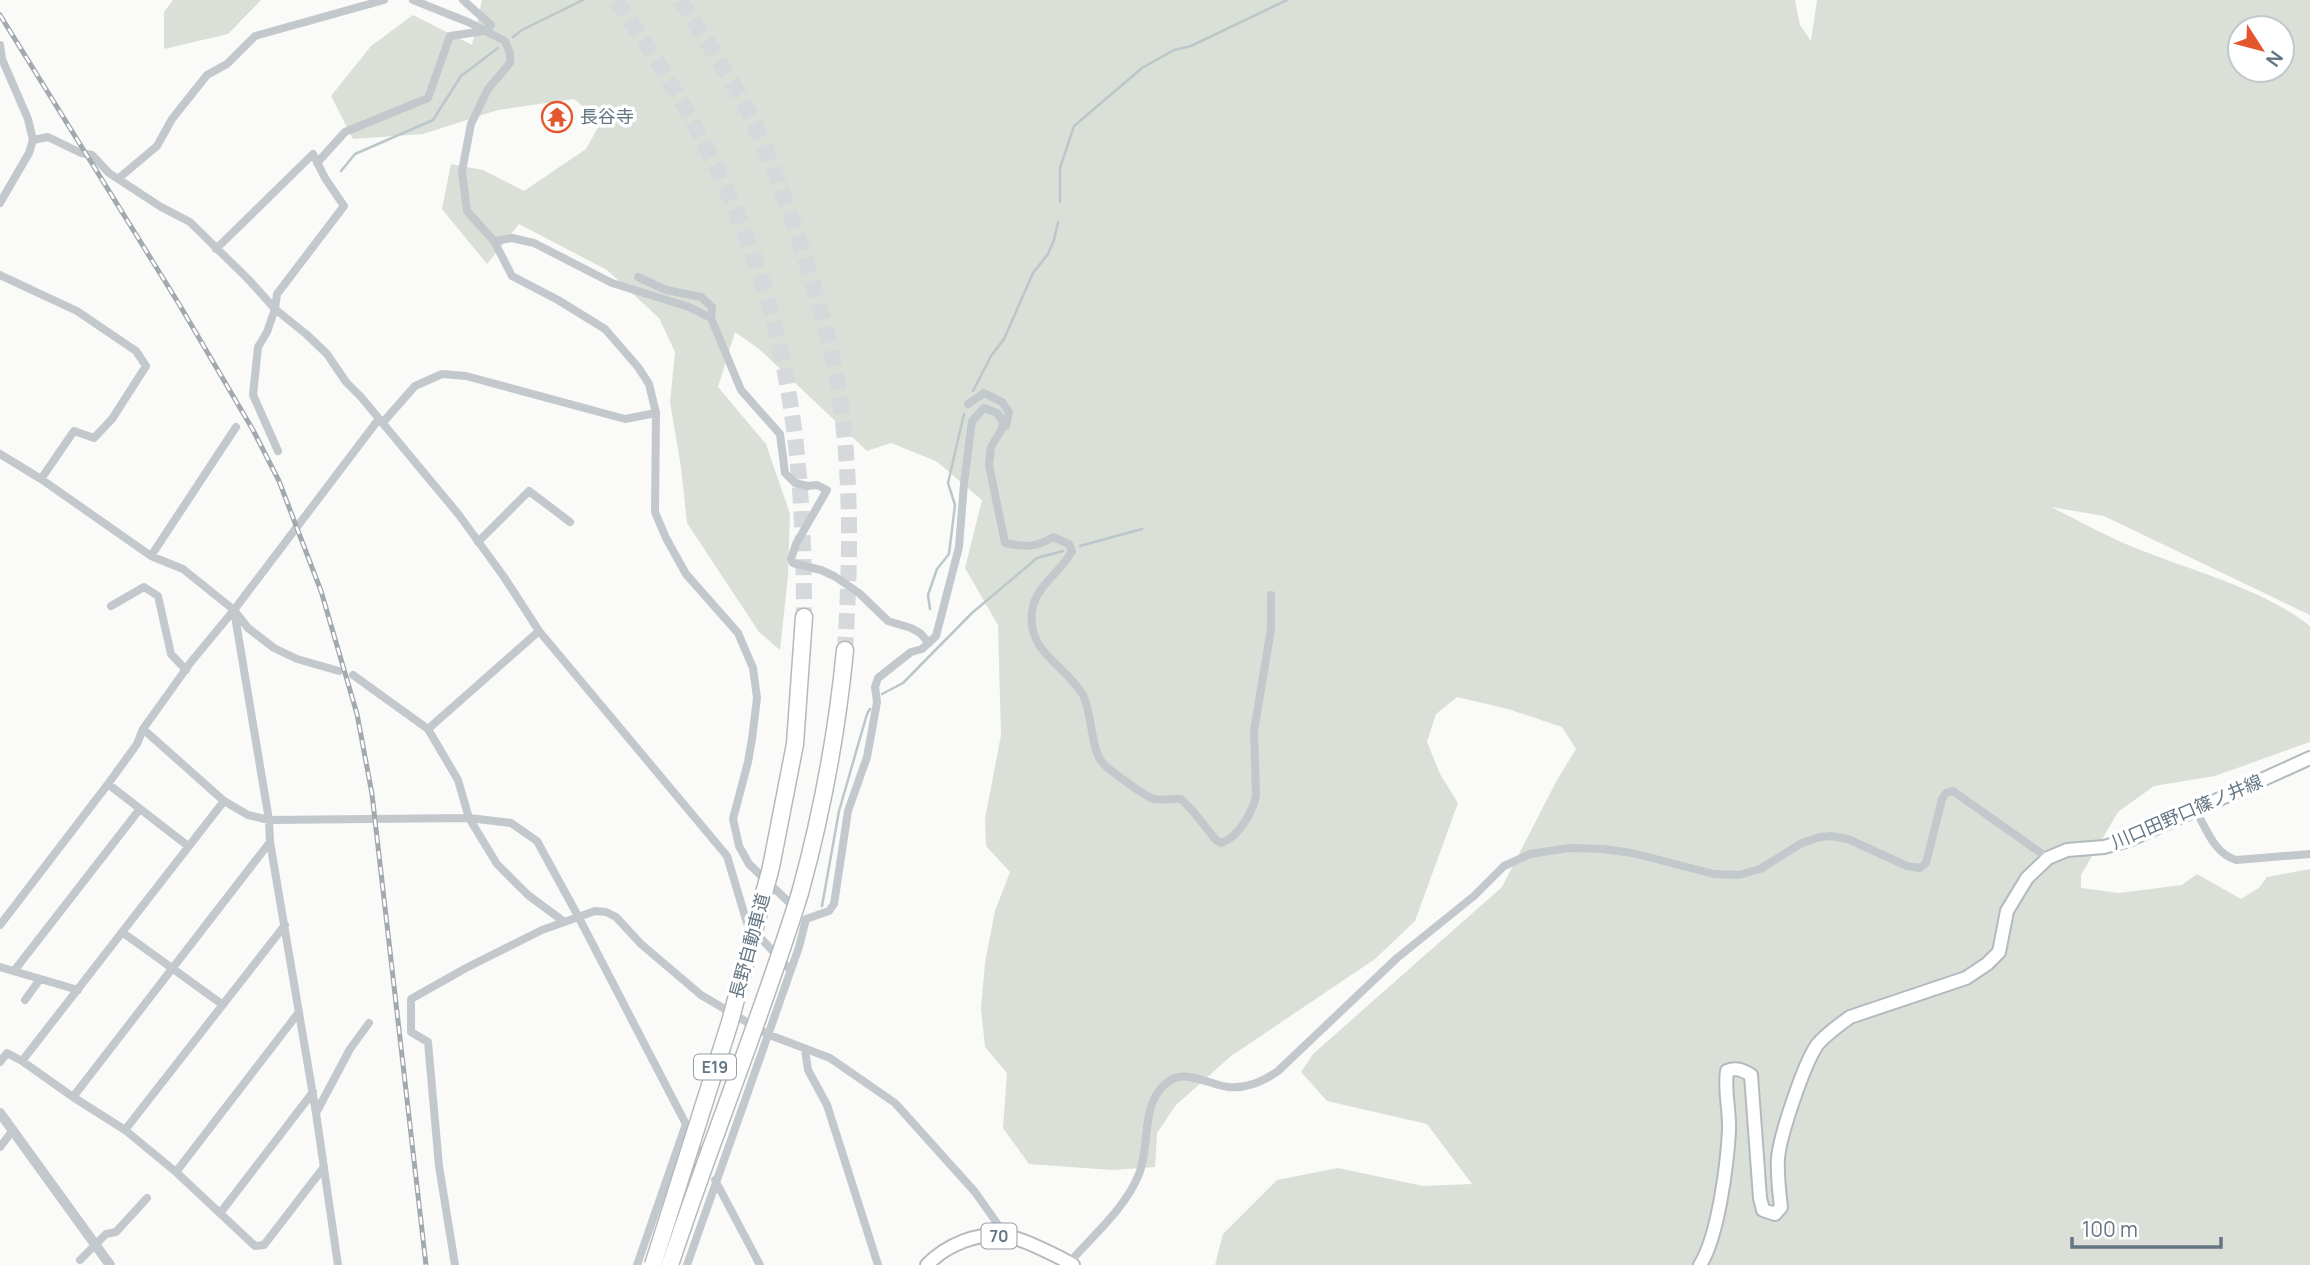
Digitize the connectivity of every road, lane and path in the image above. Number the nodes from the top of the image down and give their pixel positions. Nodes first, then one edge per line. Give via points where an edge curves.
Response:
1 (384, 0) edge
2 (413, 0) edge
3 (463, 0) edge
4 (484, 31) junction
5 (0, 45) edge
6 (1, 59) edge
7 (33, 140) junction
8 (317, 163) junction
9 (119, 178) junction
10 (0, 203) edge
11 (494, 241) junction
12 (216, 249) junction
13 (0, 275) edge
14 (638, 277) dead end
15 (275, 309) junction
16 (711, 318) junction
17 (968, 404) dead end
18 (656, 413) junction
19 (378, 420) junction
20 (236, 427) dead end
21 (1002, 427) junction
22 (278, 451) dead end
23 (0, 454) edge
24 (41, 479) junction
25 (570, 522) dead end
26 (478, 542) junction
27 (151, 556) junction
28 (1272, 595) dead end
29 (111, 606) dead end
30 (234, 610) junction
31 (804, 617) tunnel mouth
32 (539, 631) junction
33 (929, 643) junction
34 (845, 650) tunnel mouth
35 (186, 670) junction
36 (339, 671) dead end
37 (353, 675) dead end
38 (143, 729) junction
39 (428, 729) junction
40 (2310, 758) edge
41 (108, 784) junction
42 (224, 801) junction
43 (139, 810) junction
44 (2196, 811) junction
45 (469, 818) junction
46 (269, 820) junction
47 (270, 842) junction
48 (188, 846) junction
49 (2310, 854) edge
50 (2048, 858) junction
51 (578, 916) junction
52 (806, 919) junction
53 (563, 921) junction
54 (0, 925) edge
55 (285, 925) junction
56 (122, 932) junction
57 (0, 967) edge
58 (171, 968) junction
59 (14, 971) junction
60 (790, 971) junction
61 (40, 979) junction
62 (78, 990) junction
63 (25, 1000) dead end
64 (223, 1005) junction
65 (299, 1012) junction
66 (369, 1023) dead end
67 (767, 1034) junction
68 (805, 1049) junction
69 (22, 1061) junction
70 (0, 1062) edge
71 (313, 1092) junction
72 (73, 1097) junction
73 (0, 1112) edge
74 (316, 1113) junction
75 (686, 1124) junction
76 (13, 1130) junction
77 (125, 1130) junction
78 (0, 1147) edge
79 (324, 1167) junction
80 (176, 1172) junction
81 (715, 1181) junction
82 (147, 1198) dead end
83 (221, 1212) junction
84 (1006, 1236) junction
85 (94, 1244) junction
86 (80, 1260) dead end
87 (1071, 1264) edge
88 (110, 1265) edge
89 (338, 1265) edge
90 (455, 1265) edge
91 (638, 1265) edge
92 (653, 1265) edge
93 (670, 1265) edge
94 (687, 1265) edge
95 (760, 1265) edge
96 (878, 1265) edge
97 (927, 1265) edge
98 (1700, 1265) edge

1 - 9 street via 255,36 227,64 207,75 157,146
2 - 4 street
3 - 4 street via 491,25
4 - 8 street via 450,36 428,98 345,132
4 - 11 street via 505,41 510,63 488,89 471,124 462,171 467,211
5 - 6 street
6 - 7 street
7 - 9 street via 48,137 92,155
7 - 10 street
8 - 12 street via 313,155
8 - 15 street via 344,206 288,277
9 - 12 street via 190,222
11 - 16 street via 512,237 534,243 612,283
11 - 18 street via 512,276 605,329 649,384
12 - 15 street
13 - 24 street via 77,311 136,351 146,366 112,419 94,438 74,431
14 - 16 street via 701,298 712,307
15 - 19 street via 327,354
15 - 22 street via 258,347 253,395
16 - 33 street via 741,390 780,434 785,473 794,483 827,490 796,544 793,563 834,576 888,621 911,628
17 - 21 street via 984,393 1002,402 1009,412
18 - 19 street via 625,419 466,376 442,374 415,386 385,420
18 - 52 street via 655,512 686,574 738,633 753,668 757,698 752,739 733,819 739,846 749,864
19 - 26 street
19 - 30 street
20 - 27 street
21 - 28 street via 991,447 989,465 1005,542 1025,547 1053,537 1069,544 1072,551 1037,592 1031,613 1041,650 1083,695 1102,763 1154,799 1181,799 1221,843 1239,827 1256,796 1254,732
21 - 33 street via 1003,421 991,409 984,408 972,421 959,547 936,636
23 - 24 street
24 - 27 street
25 - 26 street via 529,491
26 - 32 street
27 - 30 street via 183,569
29 - 35 street via 144,587 158,596 171,654
30 - 35 street
30 - 36 street via 274,648
30 - 46 street
31 - 92 highway, 長野自動車道 / E19, bridge via 795,744 771,867 744,973
32 - 39 street
32 - 60 street via 727,856 747,923
33 - 52 street via 878,678 867,757 848,811 834,904 829,911
34 - 93 highway, 長野自動車道 / E19, bridge via 829,773 800,893
35 - 38 street
37 - 39 street
38 - 41 street
38 - 42 street
39 - 45 street via 458,780
40 - 44 main road, 川口田野口篠ノ井線
41 - 43 street
41 - 54 street
42 - 46 street via 248,815
42 - 48 street
43 - 48 street
43 - 59 street
44 - 49 street via 2226,857
44 - 50 main road, 川口田野口篠ノ井線 via 2129,840 2067,850
45 - 46 street
45 - 51 street via 511,823 531,835
45 - 53 street via 497,864
46 - 47 street
47 - 55 street
47 - 58 street
48 - 56 street
50 - 87 street via 1953,791 1942,799 1926,863 1920,868 1831,836 1802,843 1760,869 1739,875 1714,874 1603,849 1530,854 1504,866 1396,958 1264,1082 1227,1087 1182,1076 1167,1082 1152,1107 1138,1177 1114,1215
50 - 98 main road via 2027,878 2007,911 1999,952 1987,964 1966,978 1850,1017 1818,1044 1782,1137 1778,1158 1781,1207 1775,1214 1763,1210 1760,1198 1751,1075 1742,1069 1727,1071 1729,1132 1717,1221
51 - 53 street
51 - 67 street via 595,911 616,917 701,995
51 - 75 street
52 - 60 street
53 - 90 street via 411,999 411,1032 428,1042 439,1166
55 - 64 street
55 - 65 street
56 - 58 street
56 - 62 street
57 - 59 street
58 - 64 street
58 - 72 street
59 - 61 street
60 - 67 street
61 - 62 street
61 - 63 street
62 - 69 street
64 - 77 street
65 - 71 street
65 - 80 street
66 - 74 street
67 - 68 street
67 - 81 street
68 - 84 street via 830,1058 895,1103 975,1192
68 - 96 street via 808,1070 827,1105
69 - 70 street via 7,1053
69 - 72 street
71 - 74 street
71 - 83 street
72 - 77 street
73 - 76 street
74 - 79 street
75 - 81 street
75 - 91 street
76 - 78 street
76 - 85 street
77 - 80 street
79 - 83 street via 264,1245 256,1246
79 - 89 street
80 - 83 street
81 - 94 street
81 - 95 street
82 - 85 street via 116,1232
84 - 87 main road, 70
84 - 97 main road, 70 via 962,1241
85 - 86 street
85 - 88 street

